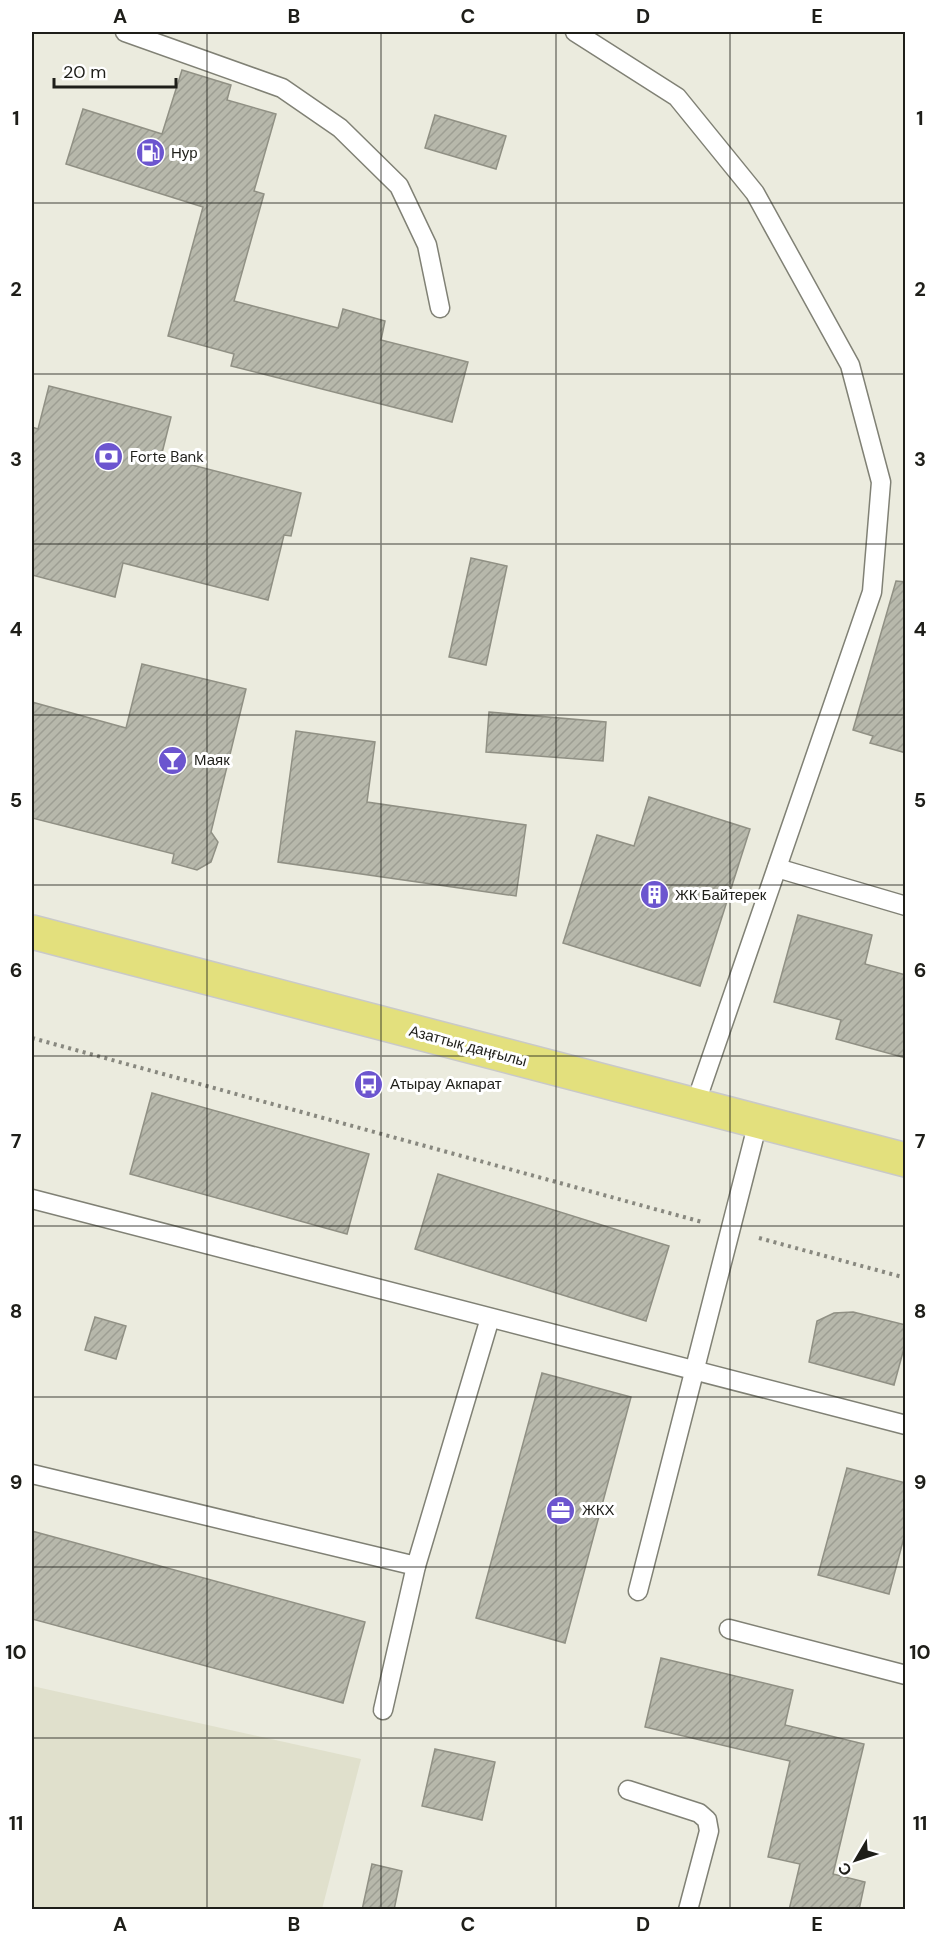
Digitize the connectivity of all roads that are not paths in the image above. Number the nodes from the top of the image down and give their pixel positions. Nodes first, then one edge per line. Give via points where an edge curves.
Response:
1 (125, 32) edge
2 (575, 32) edge
3 (440, 308) dead end
4 (777, 868) junction
5 (906, 906) edge
6 (32, 932) edge
7 (695, 1105) junction
8 (758, 1122) junction
9 (906, 1160) edge
10 (32, 1199) edge
11 (490, 1318) junction
12 (695, 1371) junction
13 (906, 1425) edge
14 (32, 1474) edge
15 (416, 1566) junction
16 (638, 1591) dead end
17 (729, 1629) dead end
18 (906, 1675) edge
19 (382, 1710) dead end
20 (627, 1790) dead end
21 (688, 1910) edge

1 - 3 lane via 282,88 340,128 399,186 427,245
2 - 4 lane via 677,97 755,193 850,365 882,482 872,592
4 - 5 lane
4 - 7 lane
6 - 7 main road, Азаттық даңғылы
7 - 8 main road, Азаттық даңғылы
8 - 9 main road, Азаттық даңғылы
8 - 12 lane
10 - 11 lane
11 - 12 lane
11 - 15 lane
12 - 13 lane
12 - 16 lane
14 - 15 lane
15 - 19 lane
17 - 18 lane
20 - 21 lane via 699,1813 707,1820 709,1831

